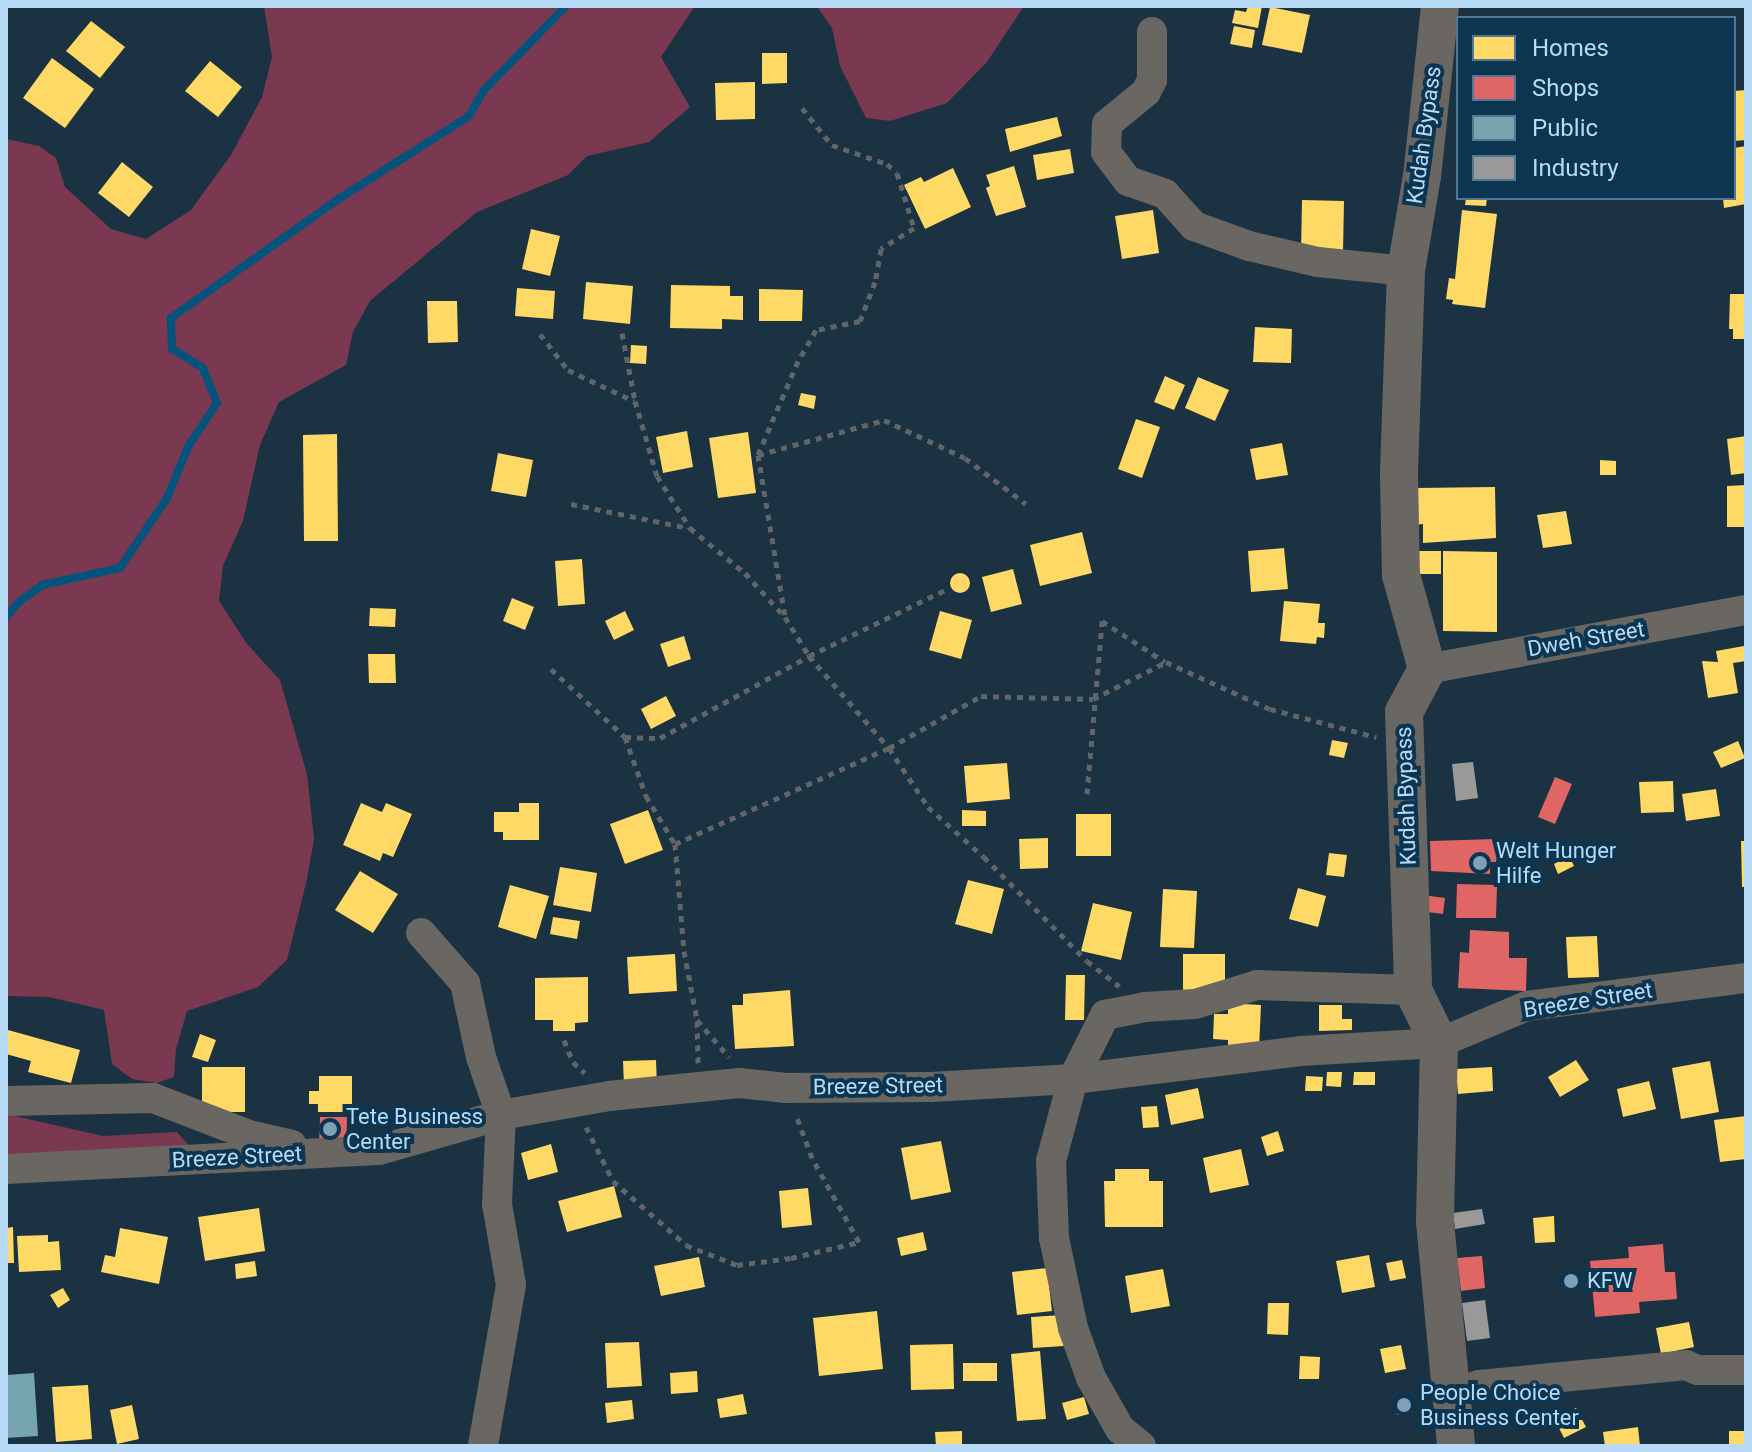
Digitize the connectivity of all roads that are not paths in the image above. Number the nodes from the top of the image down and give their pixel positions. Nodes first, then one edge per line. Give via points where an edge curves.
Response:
1 (1440, 6) edge
2 (1152, 32) dead end
3 (1406, 271) junction
4 (1746, 610) edge
5 (1427, 669) junction
6 (421, 933) dead end
7 (1746, 978) edge
8 (1413, 990) junction
9 (1439, 1043) junction
10 (1073, 1079) junction
11 (6, 1101) edge
12 (501, 1115) junction
13 (331, 1153) junction
14 (6, 1169) edge
15 (1746, 1370) edge
16 (1453, 1393) junction
17 (483, 1446) edge
18 (1141, 1446) edge
19 (1456, 1446) edge

1 - 3 street, Kudah Bypass
2 - 3 street via 1152,80 1146,92 1107,124 1106,152 1128,181 1165,194 1194,226 1249,246 1318,262
3 - 5 street, Kudah Bypass via 1401,575
4 - 5 street, Dweh Street
5 - 8 street, Kudah Bypass via 1404,712
6 - 12 street via 465,983 481,1057
7 - 9 street, Breeze Street via 1527,1006
8 - 9 street, Kudah Bypass
8 - 10 street via 1257,985 1195,1004 1105,1015
9 - 10 street, Breeze Street via 1300,1051
9 - 16 street, Kudah Bypass via 1435,1222
10 - 12 street, Breeze Street via 931,1087 786,1088 739,1083
10 - 18 street via 1051,1161 1054,1238 1073,1328 1091,1378 1120,1429
11 - 13 street via 153,1098 249,1135
12 - 13 street, Breeze Street via 379,1150
12 - 17 street via 497,1204 511,1285
13 - 14 street, Breeze Street
15 - 16 street via 1697,1370 1686,1365 1479,1385
16 - 19 street, Kudah Bypass

